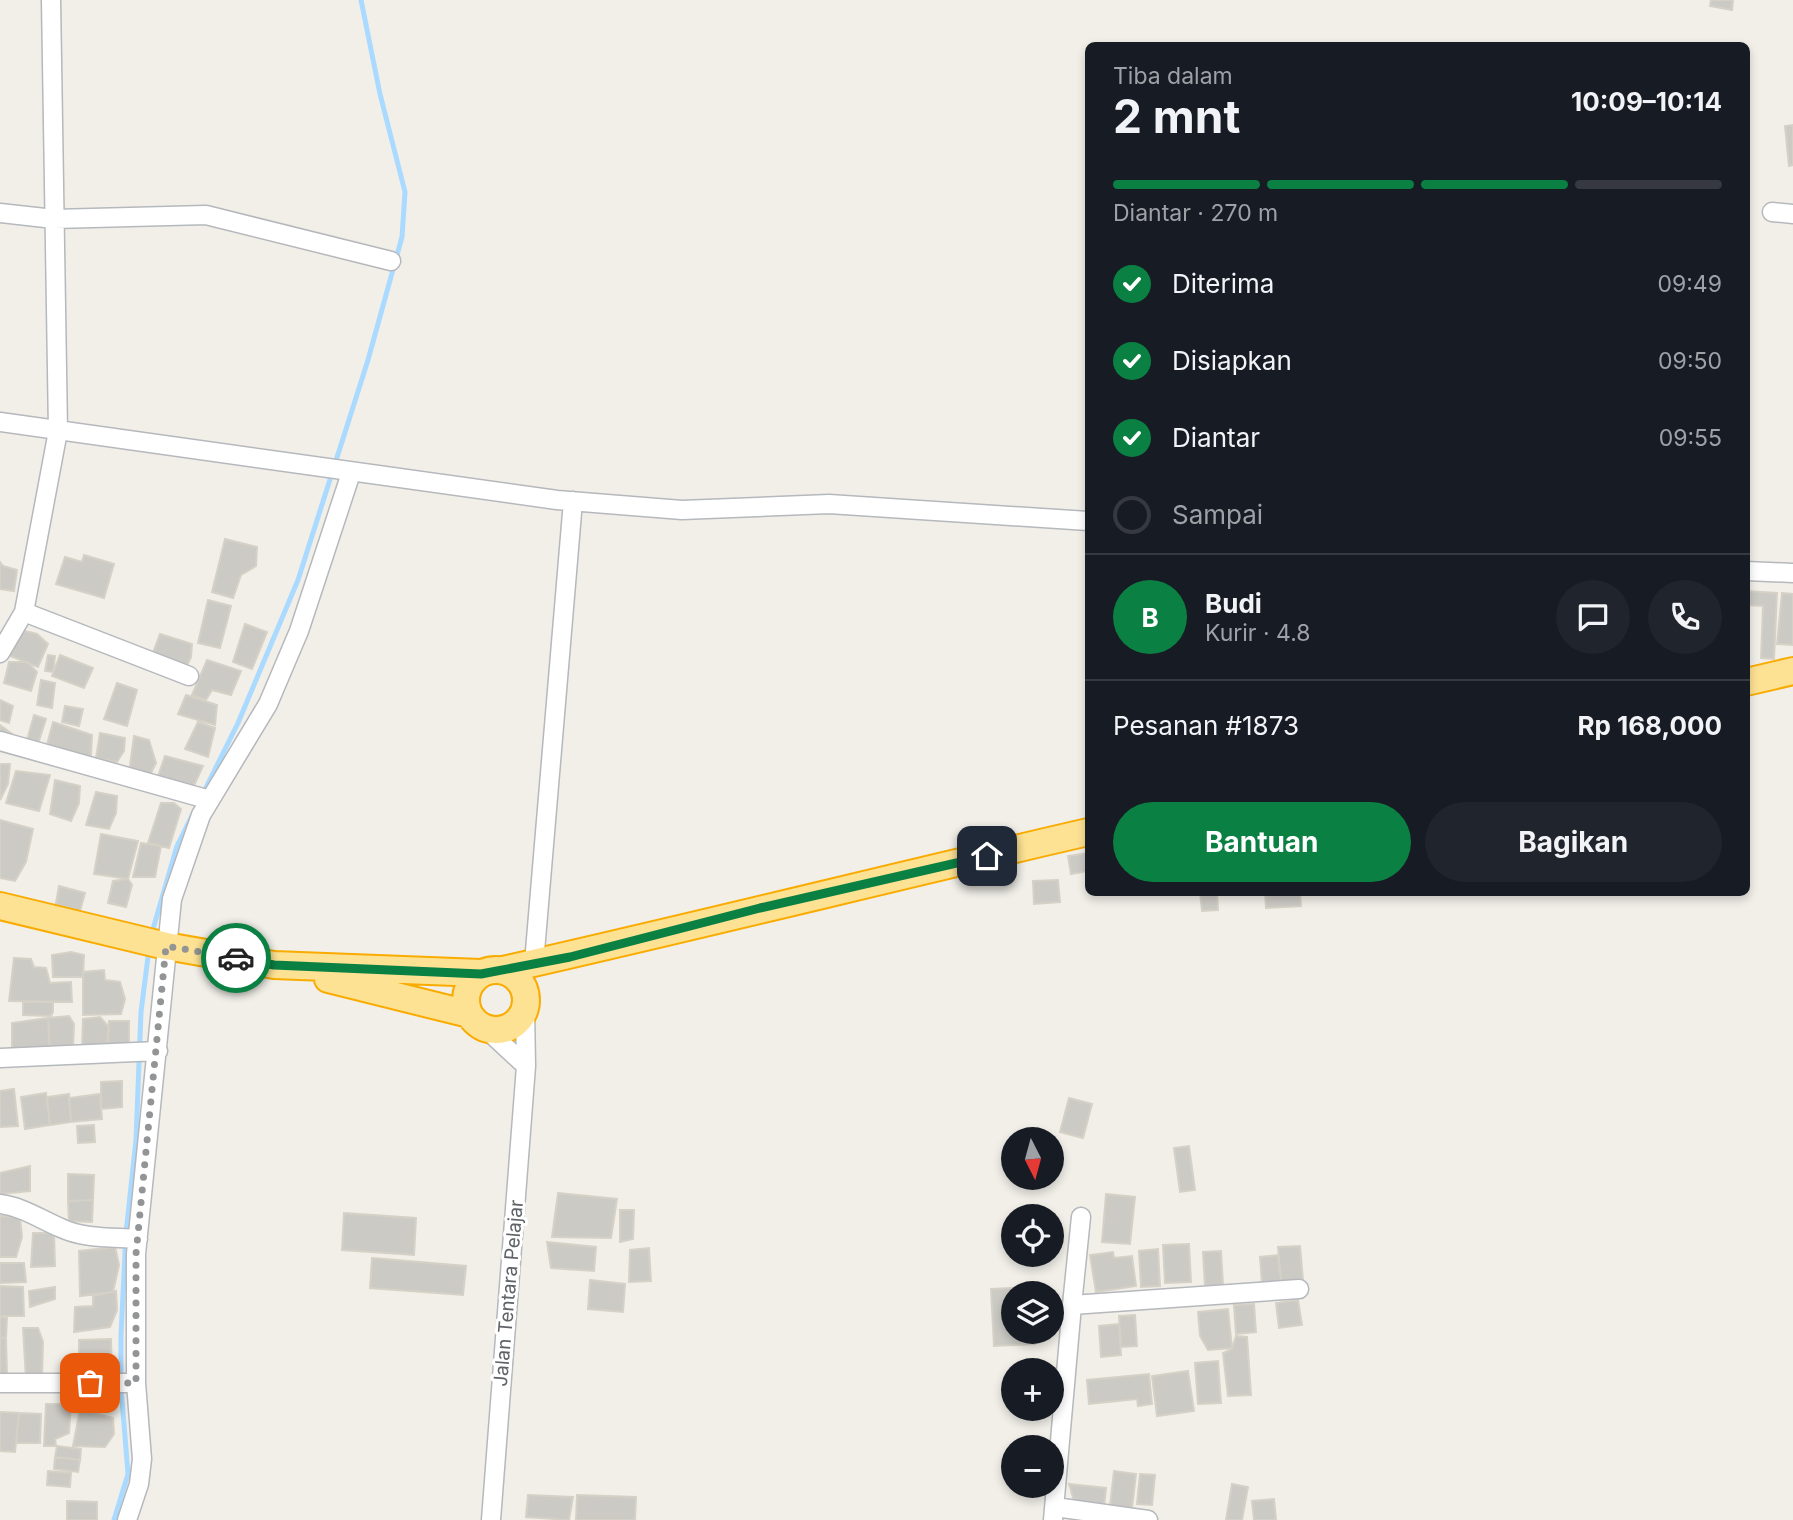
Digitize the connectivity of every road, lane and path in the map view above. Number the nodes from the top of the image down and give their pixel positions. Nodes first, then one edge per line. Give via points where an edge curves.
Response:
1 (51, 0) edge
2 (1773, 212) dead end
3 (0, 213) edge
4 (1793, 214) edge
5 (54, 219) junction
6 (391, 261) dead end
7 (0, 422) edge
8 (58, 430) junction
9 (345, 472) junction
10 (573, 501) junction
11 (1085, 521) edge
12 (1750, 571) edge
13 (1793, 573) edge
14 (24, 612) junction
15 (0, 653) edge
16 (1793, 671) edge
17 (189, 676) dead end
18 (1750, 681) edge
19 (0, 741) edge
20 (207, 799) junction
21 (1085, 833) edge
22 (0, 906) edge
23 (156, 944) junction
24 (570, 957) junction
25 (534, 963) junction
26 (274, 965) junction
27 (492, 972) junction
28 (526, 1002) junction
29 (477, 1021) junction
30 (152, 1051) junction
31 (0, 1058) edge
32 (526, 1066) junction
33 (0, 1204) edge
34 (1081, 1217) dead end
35 (129, 1239) junction
36 (1299, 1289) dead end
37 (1072, 1305) junction
38 (0, 1383) edge
39 (126, 1383) junction
40 (1054, 1513) edge
41 (127, 1520) edge
42 (491, 1520) edge
43 (1148, 1520) edge

1 - 5 street
2 - 4 street
3 - 5 street
5 - 6 street via 206,215
5 - 8 street
7 - 8 street
8 - 9 street
8 - 14 street
9 - 10 street
9 - 20 street via 299,631 268,704
10 - 11 street via 682,510 829,504
10 - 25 street
12 - 13 street
14 - 15 street
14 - 17 street
16 - 18 highway
19 - 20 street
20 - 23 street
21 - 24 highway
22 - 23 highway
23 - 26 highway
23 - 30 street
24 - 25 highway
24 - 28 highway via 545,976
25 - 27 highway
26 - 27 highway
26 - 29 highway
27 - 28 highway via 519,979
27 - 29 highway via 468,987 466,1005
28 - 29 highway via 513,1025 494,1030
28 - 32 street, Jalan Tentara Pelajar
29 - 32 street
30 - 31 street
30 - 35 street
32 - 42 street, Jalan Tentara Pelajar
33 - 35 street via 41,1216 62,1229
34 - 37 street
35 - 39 street
36 - 37 street
37 - 40 street
38 - 39 street
39 - 41 street via 142,1459
40 - 43 street

